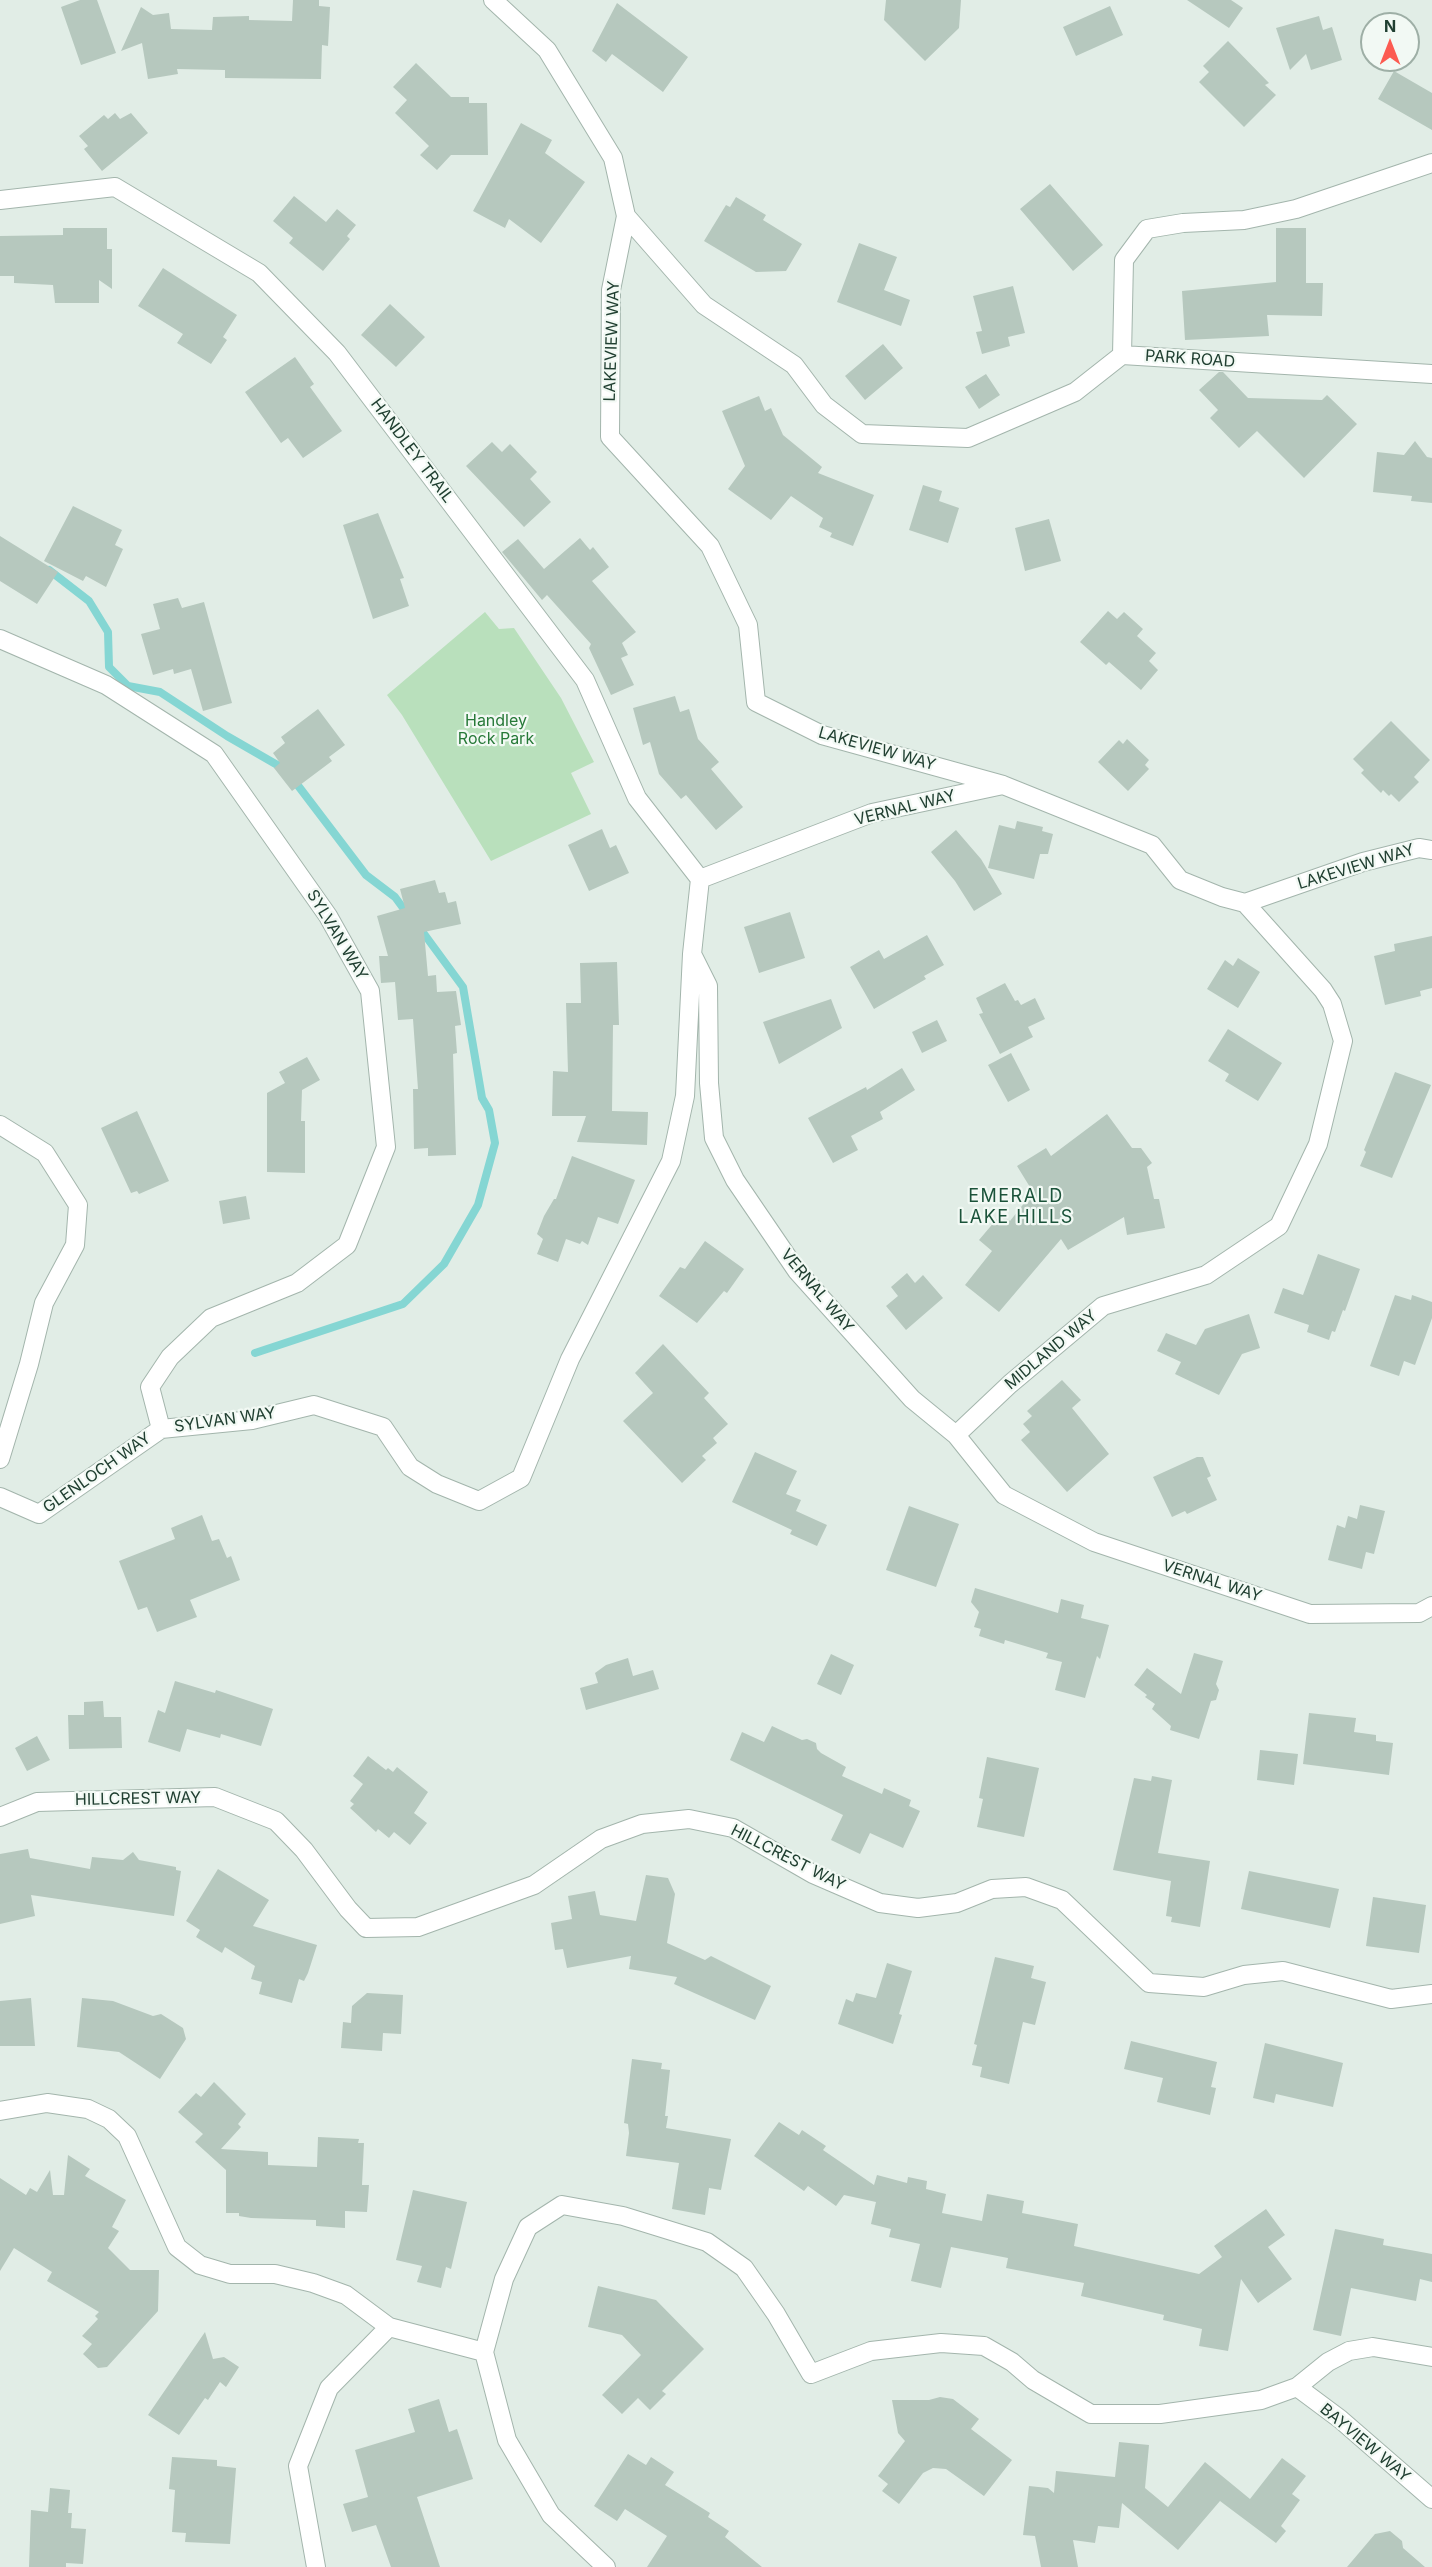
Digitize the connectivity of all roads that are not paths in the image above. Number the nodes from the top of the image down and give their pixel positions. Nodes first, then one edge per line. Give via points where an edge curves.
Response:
1 (493, 0) edge
2 (1432, 163) edge
3 (0, 200) edge
4 (626, 216) junction
5 (1122, 355) junction
6 (1432, 374) edge
7 (0, 639) edge
8 (1003, 785) junction
9 (1432, 850) edge
10 (700, 879) junction
11 (1245, 903) junction
12 (692, 954) junction
13 (0, 1125) edge
14 (161, 1429) junction
15 (956, 1435) junction
16 (0, 1459) edge
17 (0, 1497) edge
18 (1432, 1606) edge
19 (0, 1817) edge
20 (1432, 1994) edge
21 (0, 2111) edge
22 (389, 2327) junction
23 (484, 2352) junction
24 (1432, 2357) edge
25 (1298, 2387) junction
26 (1432, 2499) edge
27 (316, 2567) edge
28 (606, 2567) edge

1 - 4 street, LAKEVIEW WAY via 547,50 613,158
2 - 5 street, PARK ROAD via 1296,209 1244,220 1147,229 1124,260
3 - 10 street, HANDLEY TRAIL via 115,187 259,273 337,353 585,680 637,798
4 - 5 street via 704,305 794,365 825,405 862,434 968,438 1075,392
4 - 8 street, LAKEVIEW WAY via 611,290 610,437 710,546 748,625 756,702 822,735
5 - 6 street, PARK ROAD
7 - 14 street, SYLVAN WAY via 106,685 214,754 328,916 370,991 386,1147 347,1245 297,1283 212,1318 170,1357 150,1387
8 - 10 street, VERNAL WAY via 872,813
8 - 11 street, LAKEVIEW WAY via 1152,845 1180,880
9 - 11 street, LAKEVIEW WAY via 1419,848 1364,862
10 - 12 street
11 - 15 street, MIDLAND WAY via 1323,990 1332,1004 1342,1041 1318,1144 1279,1226 1206,1275 1102,1306
12 - 14 street, SYLVAN WAY via 686,1096 671,1161 570,1359 521,1478 479,1501 437,1484 410,1467 383,1427 314,1406 252,1420
12 - 15 street, VERNAL WAY via 708,986 714,1138 735,1180 797,1271 912,1399
13 - 16 street via 45,1153 78,1205 75,1245 44,1303
14 - 17 street, GLENLOCH WAY via 39,1514
15 - 18 street, VERNAL WAY via 1004,1495 1094,1542 1310,1614 1419,1613
19 - 20 street, HILLCREST WAY via 37,1802 215,1797 276,1821 366,1928 418,1927 534,1885 601,1839 642,1824 690,1819 733,1828 813,1874 880,1903 918,1908 957,1903 992,1889 1026,1887 1062,1900 1149,1983 1204,1987 1244,1975 1283,1971 1391,1999
21 - 22 street via 47,2103 88,2109 109,2119 127,2136 177,2247 200,2265 230,2274 275,2274 313,2283 346,2295
22 - 23 street
22 - 27 street via 329,2388 298,2466
23 - 25 street via 504,2279 528,2227 562,2205 623,2216 716,2248 744,2268 811,2374 871,2351 941,2343 984,2346 1091,2414 1160,2414 1262,2400
23 - 28 street via 507,2440 551,2515
24 - 25 street via 1373,2347 1349,2351 1328,2362
25 - 26 street, BAYVIEW WAY

